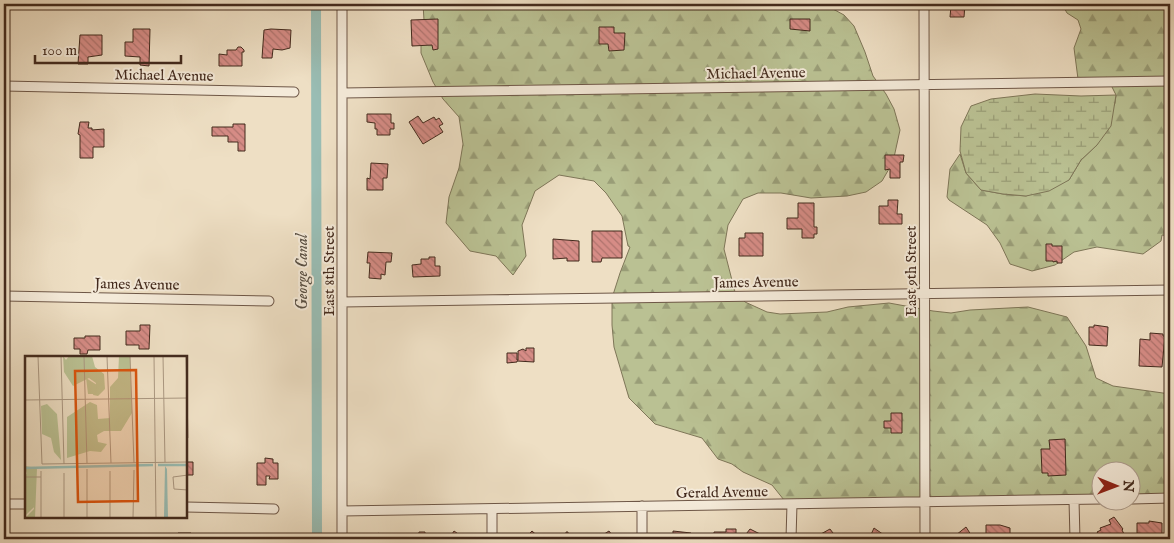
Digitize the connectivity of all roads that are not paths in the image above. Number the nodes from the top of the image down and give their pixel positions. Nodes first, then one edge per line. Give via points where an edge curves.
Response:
1 (342, 4) edge
2 (924, 4) edge
3 (1170, 81) edge
4 (924, 84) junction
5 (4, 86) edge
6 (294, 92) dead end
7 (342, 92) junction
8 (1170, 290) edge
9 (924, 294) junction
10 (4, 296) edge
11 (269, 301) dead end
12 (342, 302) junction
13 (1170, 498) edge
14 (1092, 499) edge
15 (1142, 499) edge
16 (1074, 500) junction
17 (924, 502) junction
18 (4, 504) edge
19 (25, 504) edge
20 (792, 504) junction
21 (642, 506) junction
22 (188, 508) edge
23 (274, 509) dead end
24 (492, 509) junction
25 (342, 511) junction
26 (342, 539) edge
27 (492, 539) edge
28 (642, 539) edge
29 (791, 539) edge
30 (924, 539) edge
31 (1074, 539) edge

1 - 7 street, East 8th Street
2 - 4 street, East 9th Street
3 - 4 street, Michael Avenue
4 - 7 street, Michael Avenue
4 - 9 street, East 9th Street
5 - 6 street, Michael Avenue
7 - 12 street, East 8th Street
8 - 9 street, James Avenue
9 - 12 street, James Avenue
9 - 17 street, East 9th Street
10 - 11 street, James Avenue
12 - 25 street, East 8th Street
13 - 15 street
14 - 16 street, Gerald Avenue
16 - 17 street, Gerald Avenue
16 - 31 street
17 - 20 street, Gerald Avenue
17 - 30 street, East 9th Street
18 - 19 street
20 - 21 street, Gerald Avenue
20 - 29 street
21 - 24 street, Gerald Avenue
21 - 28 street
22 - 23 street
24 - 25 street, Gerald Avenue
24 - 27 street
25 - 26 street, East 8th Street

